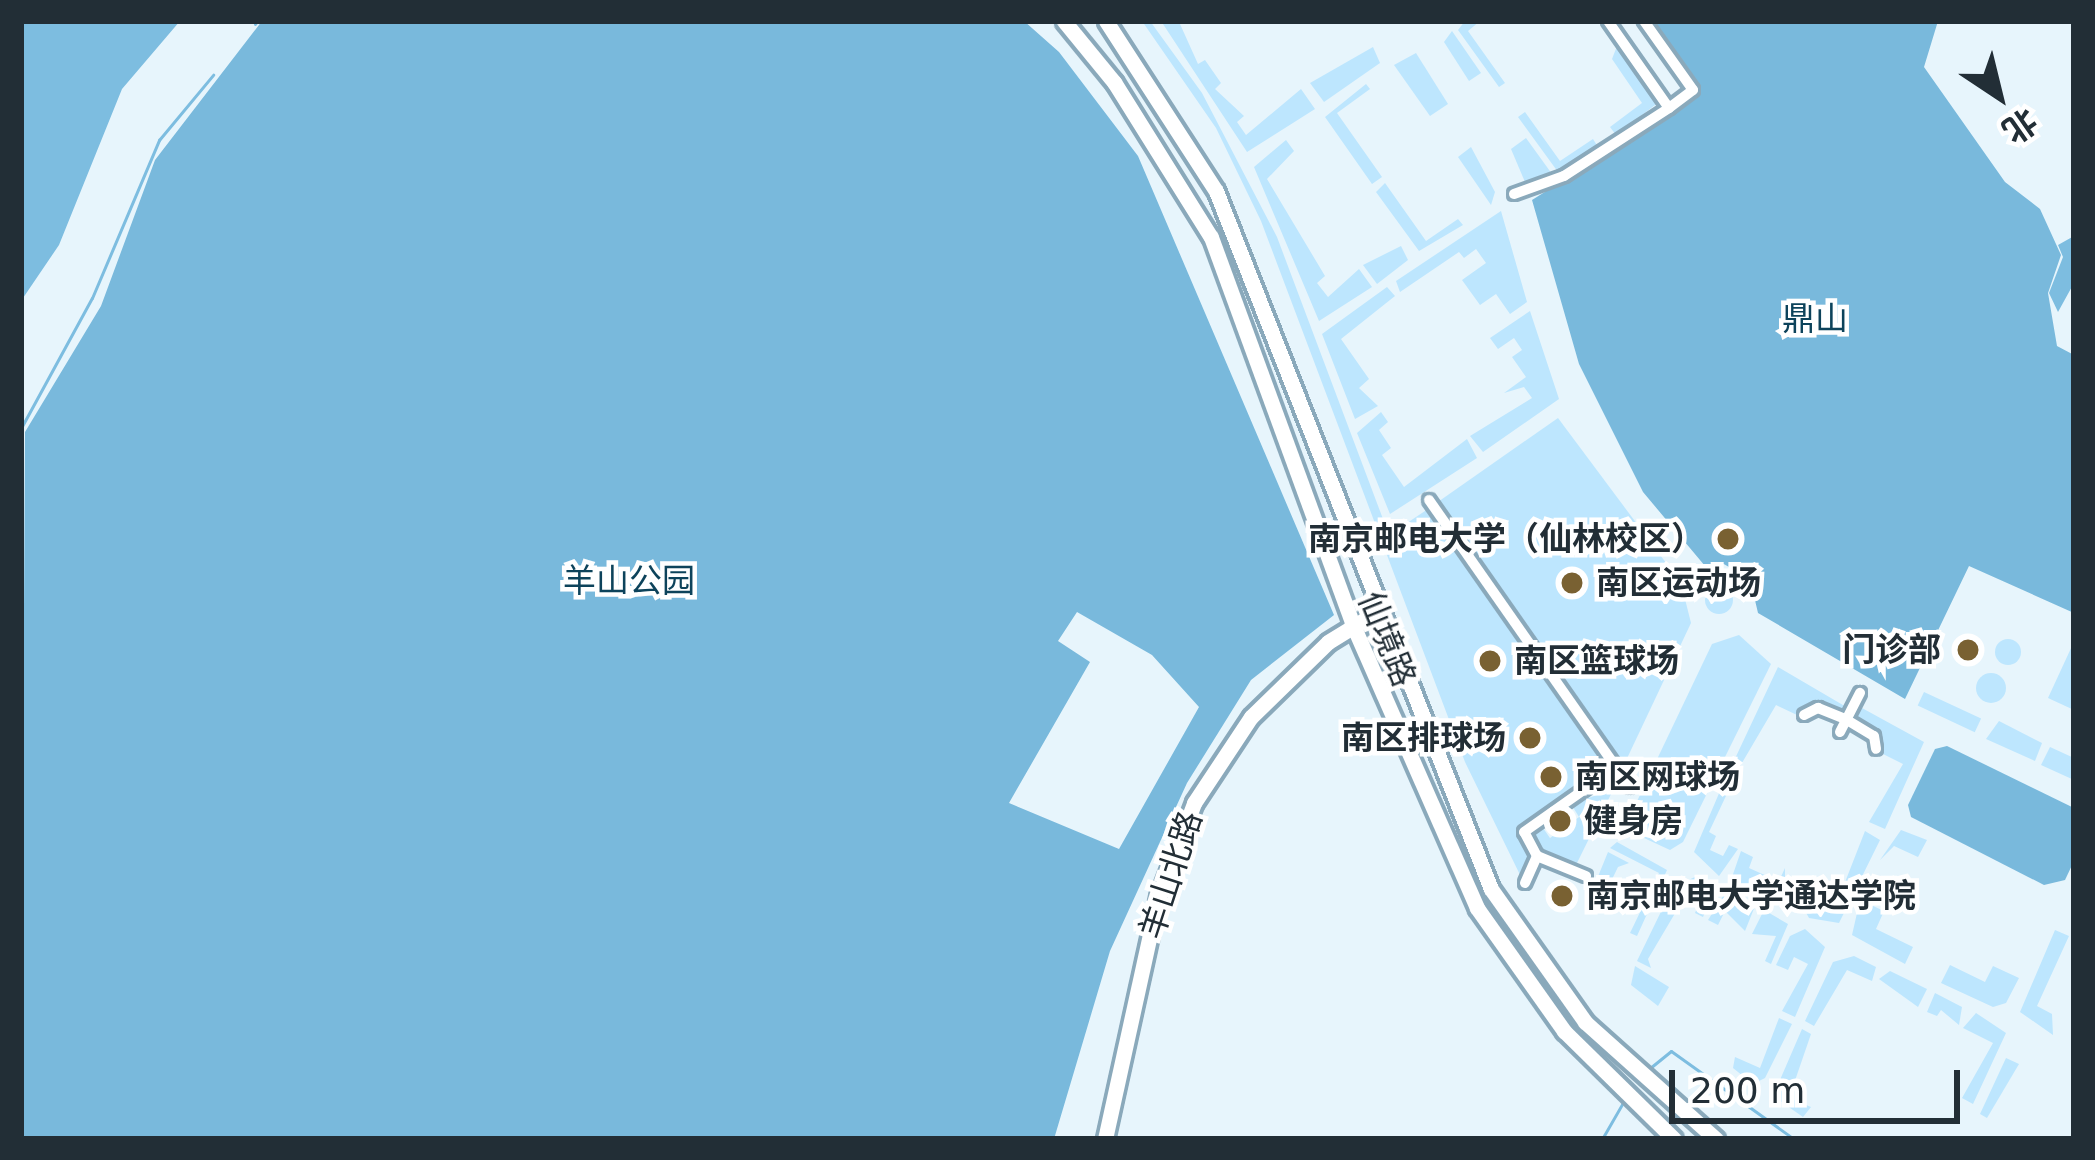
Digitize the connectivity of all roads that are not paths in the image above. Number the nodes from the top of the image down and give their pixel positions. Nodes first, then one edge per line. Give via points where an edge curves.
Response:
1 (1064, 21) edge
2 (1106, 21) edge
3 (1608, 21) edge
4 (1644, 21) edge
5 (1669, 108) junction
6 (1514, 194) dead end
7 (1430, 500) dead end
8 (1377, 612) junction
9 (1352, 622) junction
10 (1860, 693) dead end
11 (1804, 716) dead end
12 (1844, 726) junction
13 (1876, 749) dead end
14 (1616, 767) junction
15 (1630, 787) dead end
16 (1537, 856) junction
17 (1586, 876) dead end
18 (1526, 884) dead end
19 (1105, 1139) edge
20 (1674, 1139) edge
21 (1716, 1139) edge

1 - 9 main road, 仙境路 via 1114,82 1211,237
2 - 8 main road, 仙境路 via 1216,190
3 - 5 street
4 - 5 street via 1693,90
5 - 6 street via 1564,176
7 - 14 street
8 - 9 main road, 羊山北路
8 - 21 main road, 仙境路 via 1500,907 1550,980 1630,1070
9 - 19 main road, 羊山北路 via 1251,717 1194,803 1158,898
9 - 20 main road, 仙境路 via 1478,908 1529,986 1615,1088
10 - 12 street
11 - 12 street via 1817,708
12 - 13 street via 1874,736
14 - 15 street
14 - 16 street via 1524,832
16 - 17 street
16 - 18 street

